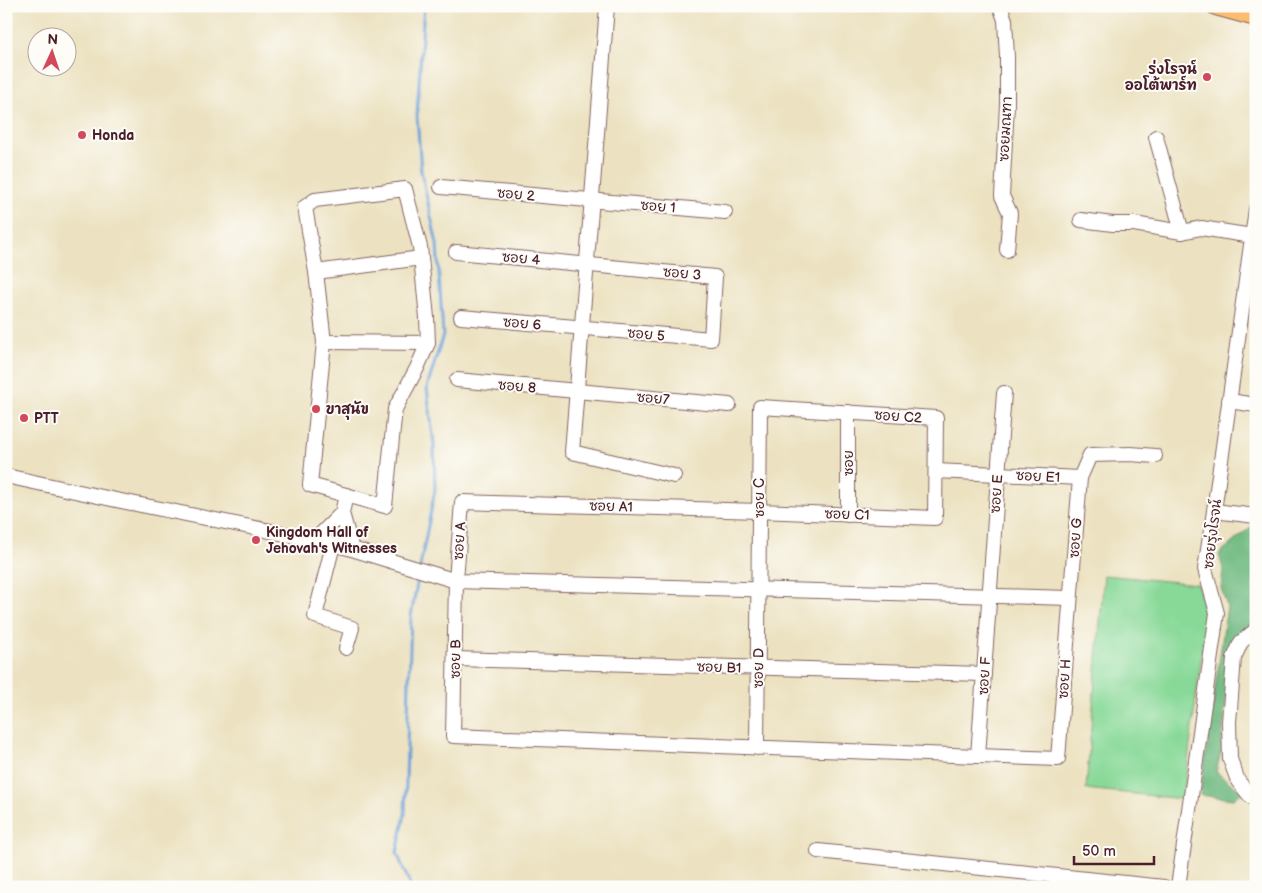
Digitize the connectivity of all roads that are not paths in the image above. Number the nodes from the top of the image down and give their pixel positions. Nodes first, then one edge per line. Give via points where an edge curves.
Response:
1 (607, 6) edge
2 (1000, 6) edge
3 (1217, 6) edge
4 (1256, 17) edge
5 (1156, 137) dead end
6 (441, 188) dead end
7 (592, 200) junction
8 (1256, 209) edge
9 (725, 212) dead end
10 (1081, 220) dead end
11 (1182, 232) junction
12 (1252, 236) junction
13 (1007, 250) dead end
14 (456, 252) dead end
15 (421, 258) junction
16 (587, 264) junction
17 (1251, 271) edge
18 (316, 272) junction
19 (462, 317) dead end
20 (582, 328) junction
21 (711, 340) joint
22 (324, 342) junction
23 (428, 343) junction
24 (457, 380) dead end
25 (577, 391) junction
26 (1004, 393) dead end
27 (1229, 401) junction
28 (730, 405) dead end
29 (1256, 405) edge
30 (760, 407) joint
31 (848, 412) junction
32 (1155, 456) dead end
33 (936, 471) junction
34 (998, 474) junction
35 (6, 476) edge
36 (674, 476) dead end
37 (1080, 478) junction
38 (346, 495) junction
39 (462, 502) joint
40 (759, 511) junction
41 (1214, 511) junction
42 (342, 513) junction
43 (848, 514) junction
44 (1256, 516) edge
45 (935, 518) joint
46 (315, 540) junction
47 (333, 544) junction
48 (352, 549) junction
49 (456, 581) junction
50 (759, 589) junction
51 (989, 595) junction
52 (1070, 598) junction
53 (1256, 630) edge
54 (346, 648) dead end
55 (454, 659) junction
56 (758, 668) junction
57 (984, 674) junction
58 (757, 748) junction
59 (978, 756) junction
60 (1256, 798) edge
61 (818, 850) dead end
62 (1105, 884) edge
63 (1164, 887) edge
64 (1178, 887) edge

1 - 7 street
2 - 13 street, ซอยมณฑา via 1005,20 1007,56 1002,196 1010,213
3 - 4 main road
5 - 11 street
6 - 7 street, ซอย 2
7 - 9 street, ซอย 1
7 - 16 street
8 - 12 street, ซอยรุ่งโรจน์
10 - 11 street
11 - 12 street via 1201,228
12 - 17 street, ซอยรุ่งโรจน์
14 - 16 street, ซอย 4
15 - 18 street
15 - 18 street via 405,190 314,200 305,207
15 - 23 street
16 - 20 street
16 - 21 street, ซอย 3 via 715,277
17 - 27 street, ซอยรุ่งโรจน์
18 - 22 street
19 - 20 street, ซอย 6
20 - 21 street, ซอย 5
20 - 25 street
22 - 23 street
22 - 38 street via 310,485
23 - 38 street via 395,408 385,506
24 - 25 street, ซอย 8
25 - 28 street, ซอย7
25 - 36 street via 572,452
26 - 34 street, ซอย E
27 - 29 street
27 - 41 street, ซอยรุ่งโรจน์
30 - 31 street, ซอย C2
30 - 40 street, ซอย C
31 - 33 street, ซอย C2 via 936,418
31 - 43 street, ซอย
32 - 37 street, ซอย G via 1090,455
33 - 34 street, ซอย E1
33 - 45 street, ซอย C2
34 - 37 street, ซอย E1
34 - 51 street, ซอย E
35 - 46 street
37 - 52 street, ซอย G
38 - 42 street
39 - 40 street, ซอย A1
39 - 49 street, ซอย A
40 - 43 street, ซอย C1
40 - 50 street, ซอย C
41 - 44 street
41 - 64 street, ซอยรุ่งโรจน์ via 1205,569 1217,613
42 - 46 street
42 - 48 street
43 - 45 street, ซอย C1
46 - 47 street
47 - 48 street
47 - 54 street via 315,616 352,628
48 - 49 street
49 - 50 street
49 - 55 street, ซอย B
50 - 51 street
50 - 56 street, ซอย D
51 - 52 street
51 - 57 street, ซอย F
52 - 59 street, ซอย H via 1058,759
53 - 60 street via 1241,642 1234,658 1229,722 1230,759 1238,781 1251,797
55 - 56 street, ซอย B1
55 - 58 street, ซอย B via 453,736
56 - 57 street, ซอย B1
56 - 58 street, ซอย D
57 - 59 street, ซอย F
58 - 59 street
61 - 62 street
62 - 63 street

